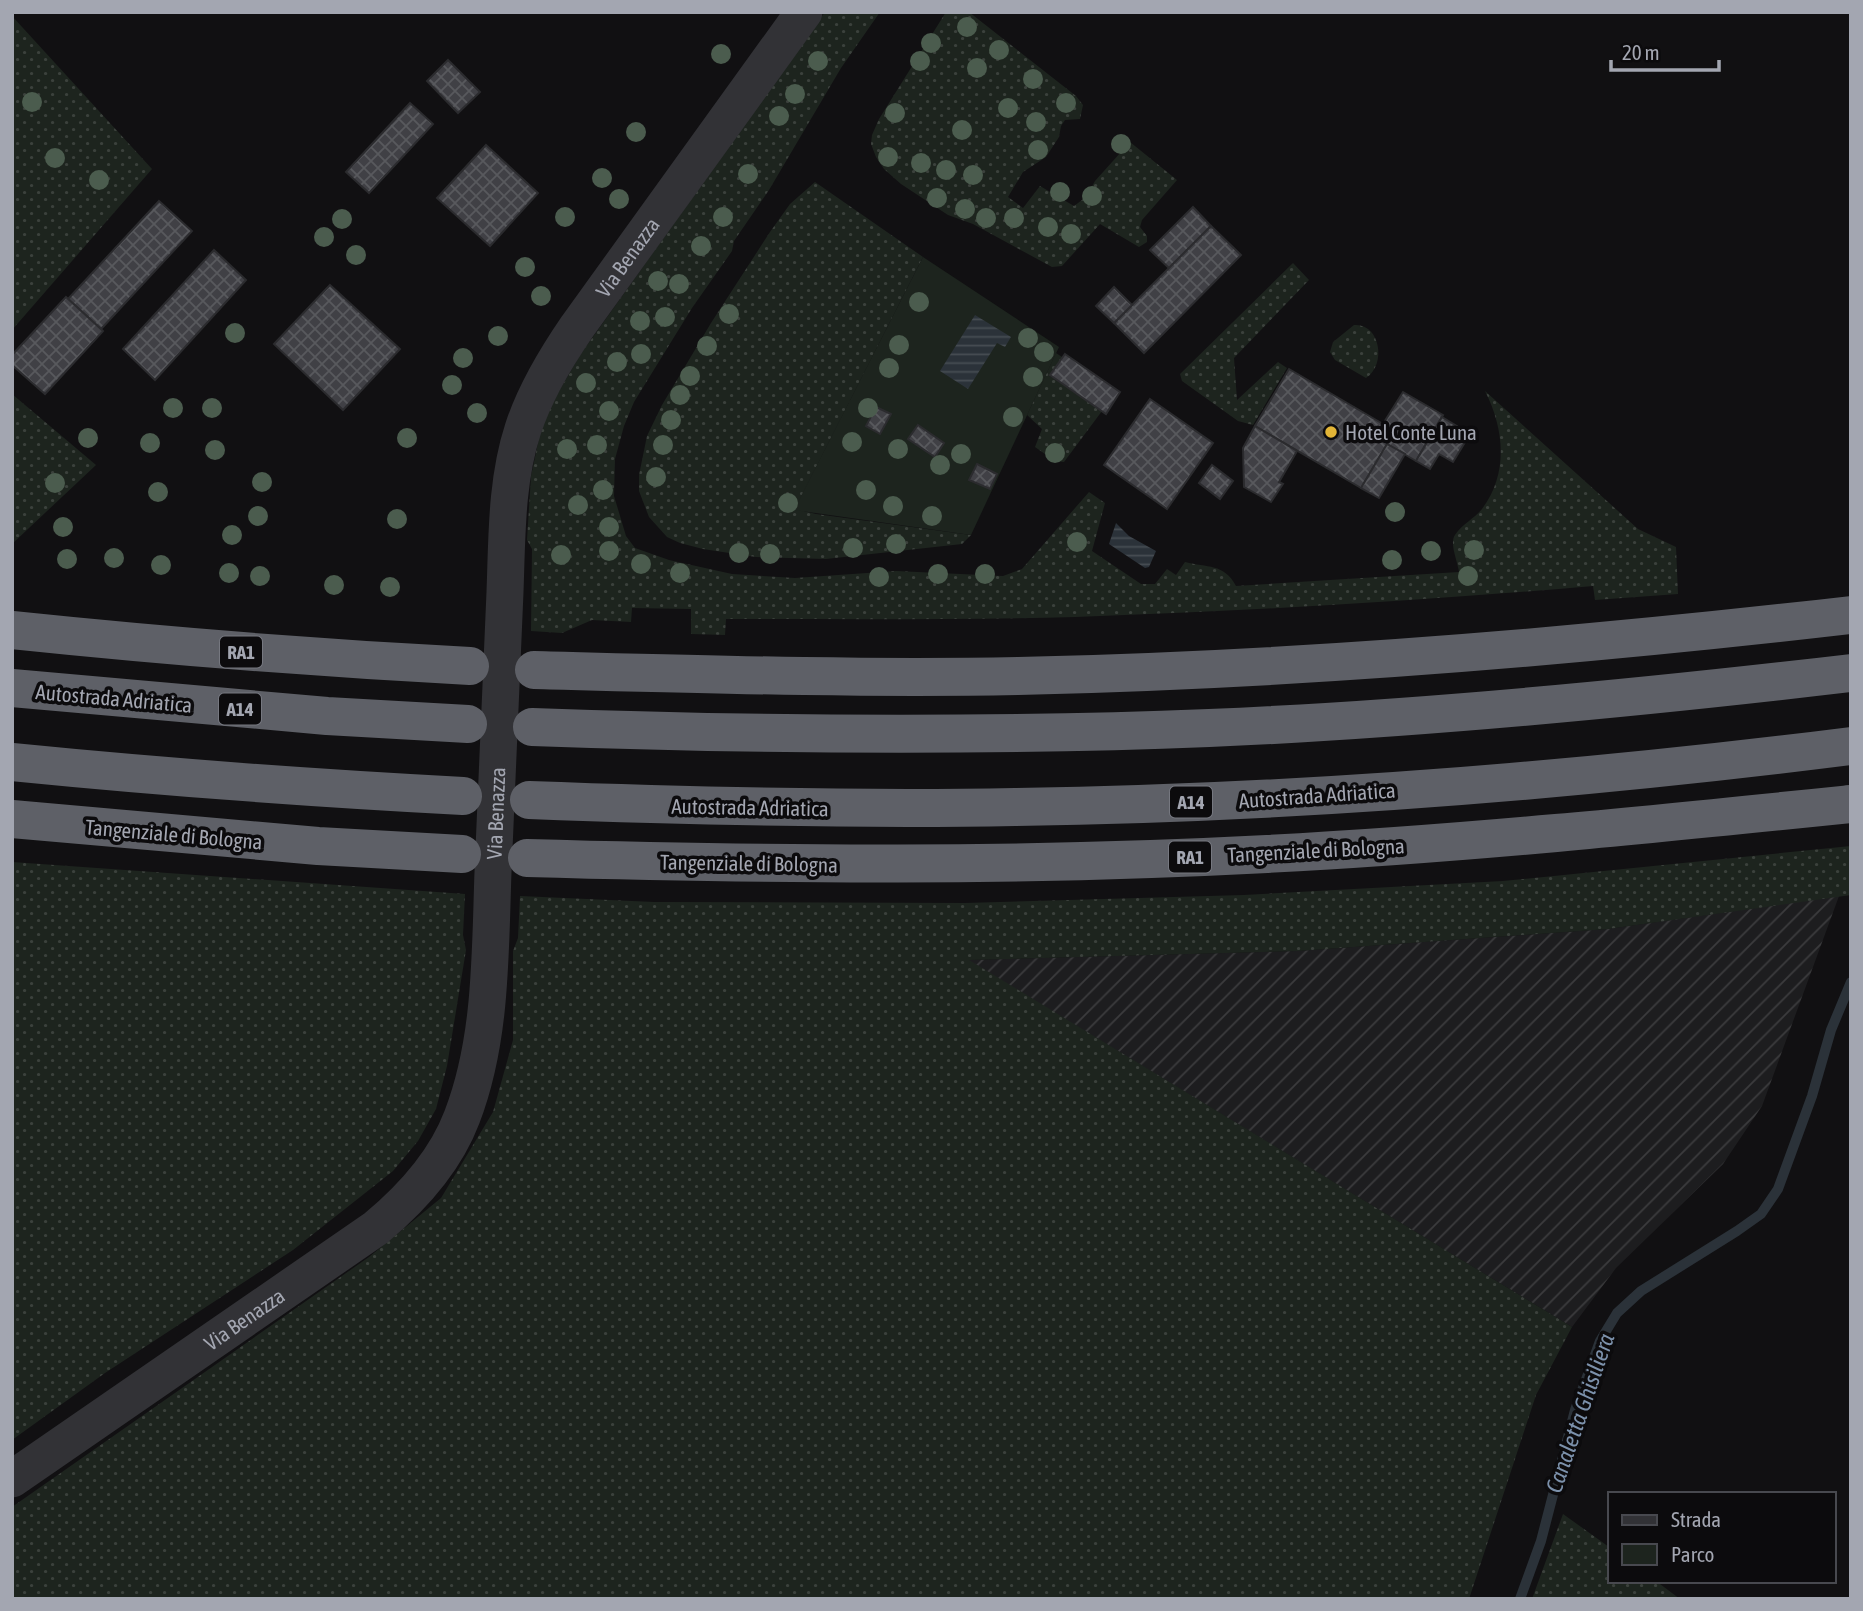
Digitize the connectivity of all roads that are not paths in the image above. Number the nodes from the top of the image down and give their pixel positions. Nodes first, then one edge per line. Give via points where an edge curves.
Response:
1 (804, 12) edge
2 (1851, 615) edge
3 (12, 631) edge
4 (470, 666) dead end
5 (534, 670) dead end
6 (1851, 673) edge
7 (12, 688) edge
8 (468, 724) dead end
9 (532, 727) dead end
10 (1851, 746) edge
11 (12, 762) edge
12 (463, 796) dead end
13 (529, 800) dead end
14 (1851, 804) edge
15 (12, 819) edge
16 (462, 854) dead end
17 (527, 858) dead end
18 (12, 1479) edge

1 - 18 street, Via Benazza via 577,327 543,381 522,431 510,502 505,579 484,1026 469,1096 440,1158 414,1194 355,1244
2 - 5 highway via 1551,647 1212,668 842,677
3 - 4 highway, RA1
6 - 9 highway via 1563,703 1210,728 941,733
7 - 8 highway, Autostrada Adriatica / A14
10 - 13 highway, Autostrada Adriatica / A14 via 1455,786 1225,801 844,808
11 - 12 highway
14 - 17 highway, Tangenziale di Bologna / RA1 via 1508,838 1266,854 851,864
15 - 16 highway, Tangenziale di Bologna

